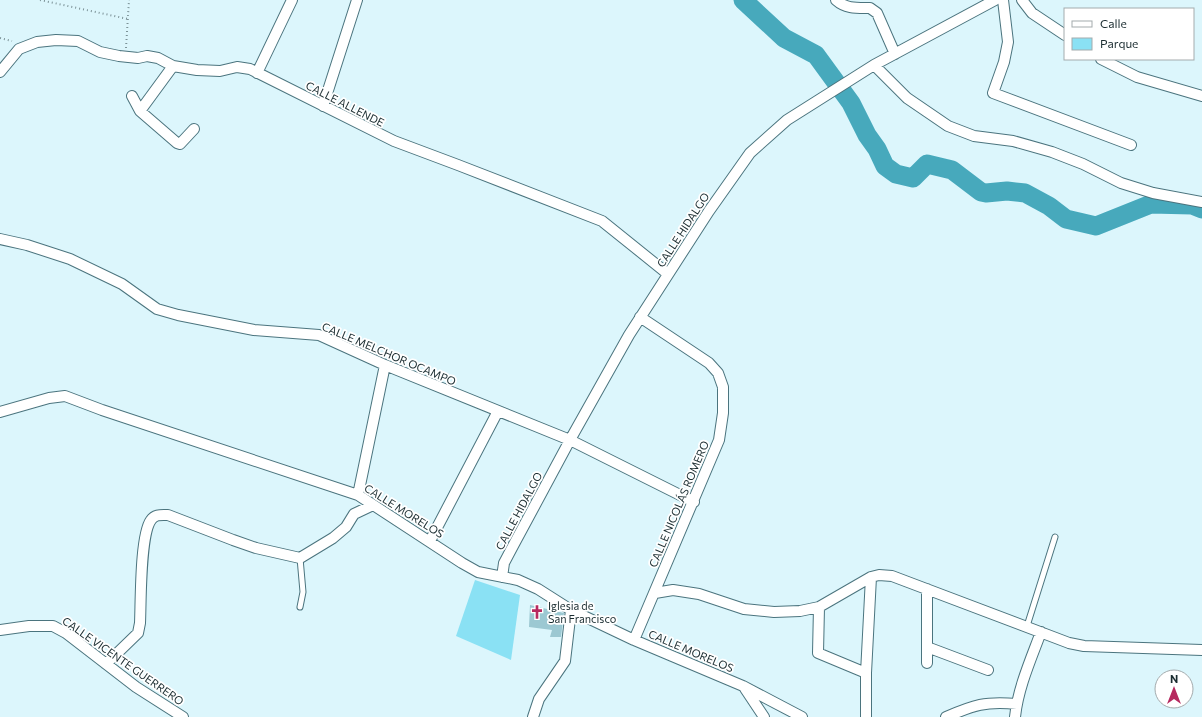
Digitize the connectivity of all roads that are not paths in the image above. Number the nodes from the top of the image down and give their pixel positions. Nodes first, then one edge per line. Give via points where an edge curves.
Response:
1 (292, 0) edge
2 (357, 0) edge
3 (836, 0) edge
4 (995, 0) edge
5 (1003, 0) edge
6 (1022, 0) edge
7 (1064, 34) edge
8 (895, 54) junction
9 (1103, 60) edge
10 (173, 66) junction
11 (872, 66) junction
12 (0, 72) edge
13 (257, 73) junction
14 (132, 96) dead end
15 (1202, 96) edge
16 (323, 106) junction
17 (140, 111) junction
18 (194, 128) dead end
19 (1131, 145) dead end
20 (1202, 202) edge
21 (0, 239) edge
22 (668, 274) junction
23 (640, 317) junction
24 (385, 365) junction
25 (498, 411) junction
26 (0, 412) edge
27 (570, 440) junction
28 (358, 495) junction
29 (694, 502) junction
30 (373, 505) junction
31 (1055, 537) dead end
32 (430, 541) junction
33 (300, 558) junction
34 (502, 577) junction
35 (871, 577) junction
36 (927, 589) junction
37 (655, 593) junction
38 (818, 607) junction
39 (300, 608) dead end
40 (571, 610) junction
41 (1027, 626) junction
42 (0, 630) edge
43 (1041, 632) junction
44 (634, 640) junction
45 (927, 647) junction
46 (1202, 650) edge
47 (927, 663) dead end
48 (106, 664) junction
49 (988, 670) dead end
50 (866, 673) junction
51 (743, 686) junction
52 (1016, 704) junction
53 (183, 717) edge
54 (533, 717) edge
55 (764, 717) edge
56 (802, 717) edge
57 (866, 717) edge
58 (946, 717) edge
59 (1016, 717) edge

1 - 13 street
2 - 16 street
3 - 8 street via 842,5 870,8 877,13
4 - 8 street, CALLE HIDALGO
5 - 19 street via 1008,42 993,93
6 - 7 street via 1032,13
8 - 11 street, CALLE HIDALGO
9 - 15 street via 1137,77
10 - 12 street, CALLE ALLENDE via 158,58 126,57 100,52 78,41 56,40 37,42 19,49
10 - 13 street, CALLE ALLENDE via 212,71 250,69
10 - 17 street
11 - 20 street via 907,98 948,126 974,136 1013,141 1052,152 1140,189
11 - 22 street, CALLE HIDALGO via 787,120 750,153
13 - 16 street, CALLE ALLENDE
14 - 17 street
16 - 22 street, CALLE ALLENDE via 394,141 602,221
17 - 18 street via 180,144
21 - 24 street, CALLE MELCHOR OCAMPO via 70,259 122,284 157,309 254,330 319,336
22 - 23 street, CALLE HIDALGO
23 - 27 street, CALLE HIDALGO
23 - 29 street, CALLE NICOLÁS ROMERO via 709,363 718,373 723,388 719,440
24 - 25 street, CALLE MELCHOR OCAMPO
24 - 28 street
25 - 27 street, CALLE MELCHOR OCAMPO
25 - 32 street
26 - 28 street, CALLE MORELOS via 65,396
27 - 29 street, CALLE MELCHOR OCAMPO
27 - 34 street, CALLE HIDALGO via 504,563
28 - 30 street, CALLE MORELOS
29 - 37 street, CALLE NICOLÁS ROMERO
30 - 32 street, CALLE MORELOS
30 - 33 street via 354,514 346,527 333,538
31 - 41 lane
32 - 34 street, CALLE MORELOS via 478,572
33 - 39 lane via 303,592
33 - 48 street via 256,548 168,515 158,515 151,520 144,545 138,632
34 - 40 street, CALLE MORELOS via 518,580 538,589
35 - 36 street via 892,576
35 - 38 street
35 - 50 street
36 - 41 street
36 - 45 street
37 - 38 street via 673,590 699,594 744,608 774,612
37 - 44 street, CALLE NICOLÁS ROMERO
38 - 50 street via 818,653
40 - 44 street, CALLE MORELOS
40 - 54 street via 565,661 539,699
41 - 43 street
42 - 48 street, CALLE VICENTE GUERRERO via 53,626
43 - 46 street via 1084,646
43 - 52 street
44 - 51 street, CALLE MORELOS
45 - 47 street
45 - 49 street
48 - 53 street, CALLE VICENTE GUERRERO
50 - 57 street
51 - 55 street, CALLE MORELOS
51 - 56 street
52 - 58 street via 983,704
52 - 59 street

